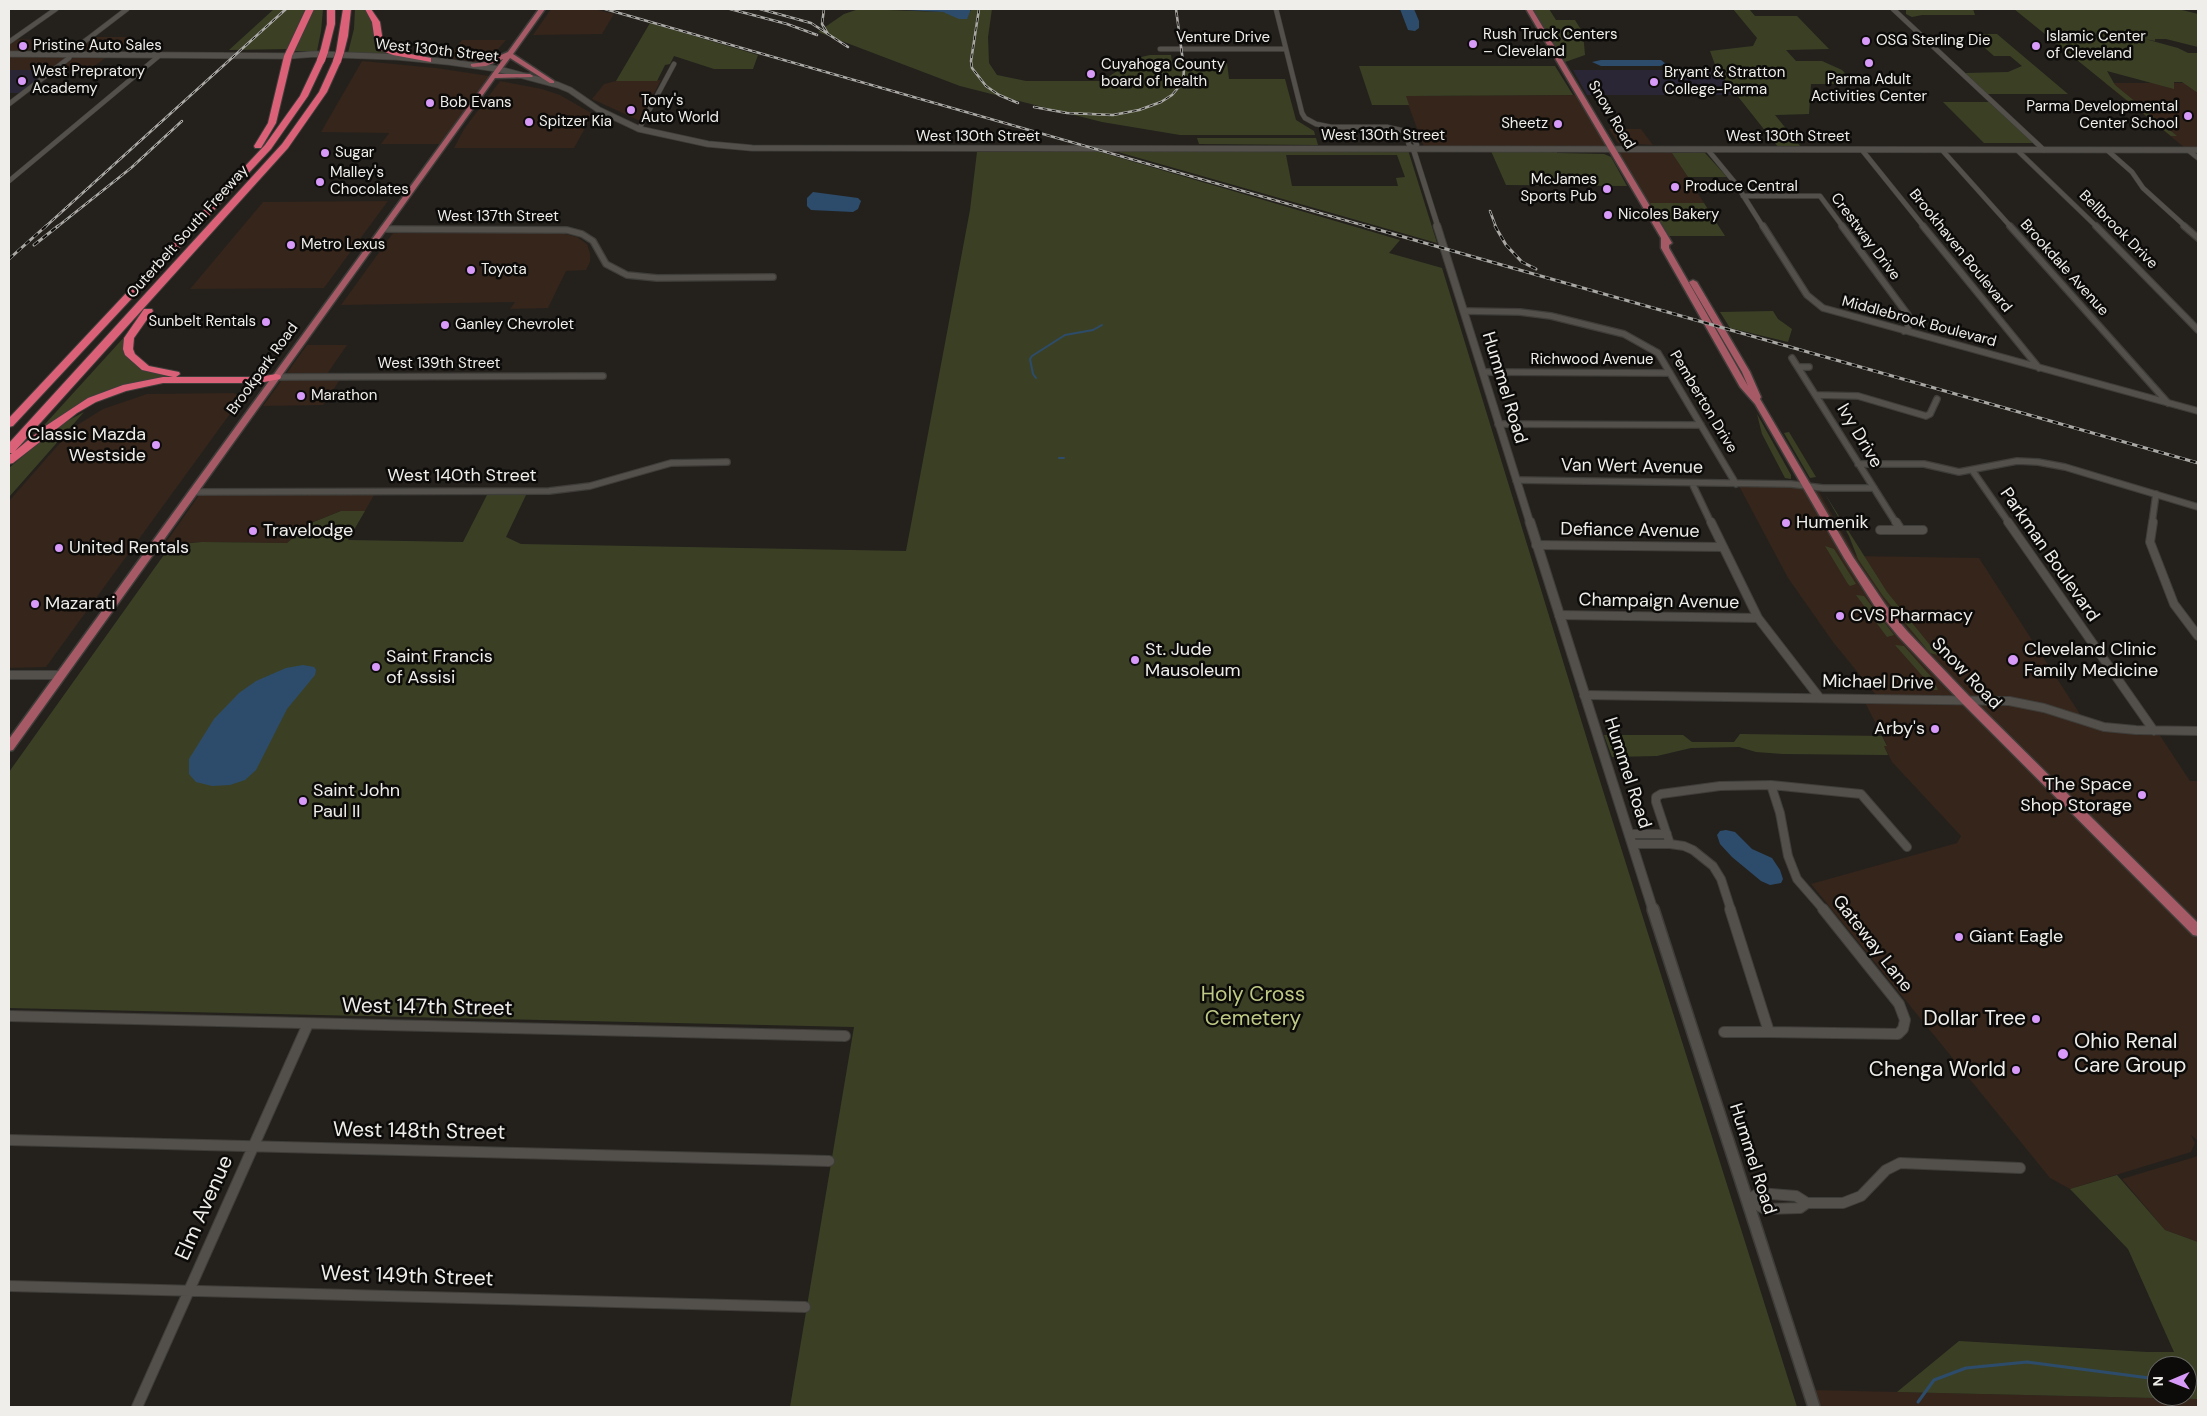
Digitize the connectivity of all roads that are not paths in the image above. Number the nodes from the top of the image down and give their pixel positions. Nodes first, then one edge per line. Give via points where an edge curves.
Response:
1 (56, 9) edge
2 (127, 9) edge
3 (310, 9) edge
4 (331, 9) edge
5 (347, 9) edge
6 (368, 9) edge
7 (542, 9) edge
8 (1276, 9) edge
9 (1529, 9) edge
10 (1893, 9) edge
11 (9, 42) edge
12 (1160, 49) dead end
13 (1286, 49) junction
14 (9, 54) edge
15 (508, 54) junction
16 (71, 55) junction
17 (160, 55) junction
18 (288, 56) junction
19 (428, 60) junction
20 (449, 62) junction
21 (420, 64) junction
22 (674, 64) dead end
23 (473, 65) junction
24 (440, 67) junction
25 (498, 69) junction
26 (493, 76) junction
27 (529, 79) junction
28 (552, 82) junction
29 (577, 96) junction
30 (9, 104) edge
31 (639, 128) junction
32 (1413, 148) junction
33 (1612, 149) junction
34 (1708, 150) junction
35 (1862, 150) junction
36 (1942, 150) junction
37 (2017, 150) junction
38 (2044, 150) junction
39 (2107, 150) junction
40 (2188, 150) junction
41 (2198, 150) edge
42 (2198, 158) edge
43 (9, 181) edge
44 (1743, 196) junction
45 (201, 219) junction
46 (383, 229) junction
47 (2198, 238) edge
48 (176, 268) junction
49 (773, 277) dead end
50 (1464, 311) junction
51 (2198, 330) edge
52 (1904, 331) junction
53 (1792, 358) dead end
54 (1809, 367) dead end
55 (1798, 368) junction
56 (2039, 368) junction
57 (1483, 372) junction
58 (1670, 373) junction
59 (276, 376) junction
60 (603, 376) dead end
61 (1816, 395) junction
62 (1937, 398) dead end
63 (2168, 403) junction
64 (2198, 411) edge
65 (9, 424) edge
66 (1498, 424) junction
67 (1700, 425) junction
68 (9, 450) edge
69 (9, 462) edge
70 (727, 462) dead end
71 (1858, 464) junction
72 (1972, 470) junction
73 (1516, 480) junction
74 (1692, 483) junction
75 (1736, 484) junction
76 (1807, 486) junction
77 (1872, 486) junction
78 (192, 492) junction
79 (2156, 494) junction
80 (2198, 507) edge
81 (1880, 530) dead end
82 (1901, 530) junction
83 (1923, 530) dead end
84 (1536, 545) junction
85 (1722, 547) junction
86 (1559, 616) junction
87 (1758, 618) junction
88 (2198, 636) edge
89 (9, 675) edge
90 (60, 675) junction
91 (1584, 695) junction
92 (1819, 697) junction
93 (1966, 700) junction
94 (2154, 731) junction
95 (2198, 731) edge
96 (9, 747) edge
97 (1771, 785) junction
98 (1630, 834) junction
99 (1667, 834) junction
100 (1633, 844) junction
101 (1670, 844) junction
102 (1907, 847) dead end
103 (2198, 931) edge
104 (9, 1016) edge
105 (308, 1024) junction
106 (1724, 1032) dead end
107 (1770, 1032) junction
108 (845, 1036) dead end
109 (9, 1140) edge
110 (253, 1146) junction
111 (829, 1161) dead end
112 (2020, 1168) dead end
113 (1748, 1200) junction
114 (1807, 1203) junction
115 (9, 1286) edge
116 (189, 1290) junction
117 (805, 1307) dead end
118 (137, 1407) edge
119 (1814, 1407) edge

1 - 11 street
2 - 16 street
3 - 18 highway
4 - 45 highway, Outerbelt South Freeway via 331,24 323,56 310,86 279,132
5 - 48 highway, Outerbelt South Freeway, bridge via 340,52 323,92 295,134
6 - 19 highway via 376,22 383,48
7 - 15 main road, Brookpark Road
8 - 13 street
9 - 33 main road, Snow Road
10 - 38 street
12 - 13 street, Venture Drive
13 - 32 street via 1302,114 1306,118 1331,127 1387,127 1405,131
14 - 16 main road, West 130th Street
15 - 23 main road via 486,64
15 - 25 main road, Brookpark Road
15 - 28 main road
16 - 17 main road, West 130th Street
16 - 30 street
17 - 18 main road, West 130th Street
17 - 43 street
18 - 19 main road, West 130th Street via 315,54
18 - 21 main road, West 130th Street
18 - 45 highway via 269,130
19 - 20 main road, West 130th Street
19 - 21 main road
20 - 23 main road, West 130th Street
20 - 24 main road
21 - 24 main road, West 130th Street
22 - 31 street
23 - 25 main road, West 130th Street
24 - 26 main road, West 130th Street
25 - 26 main road, Brookpark Road
25 - 27 main road, West 130th Street
26 - 27 main road
26 - 46 main road, Brookpark Road
27 - 28 main road, West 130th Street
27 - 29 main road, West 130th Street
28 - 29 main road, West 130th Street
29 - 31 main road, West 130th Street
31 - 32 main road, West 130th Street via 701,143 758,148
32 - 33 main road, West 130th Street
32 - 50 street, Hummel Road
33 - 34 main road, West 130th Street
33 - 76 main road, Snow Road via 1744,387 1759,403
34 - 35 main road, West 130th Street
34 - 44 street, Middlebrook Boulevard
35 - 36 main road, West 130th Street
35 - 56 street, Brookhaven Boulevard
36 - 37 main road, West 130th Street
36 - 63 street, Brookdale Avenue
37 - 38 main road, West 130th Street
37 - 51 street, Bellbrook Drive
38 - 39 main road, West 130th Street
39 - 40 main road, West 130th Street
39 - 47 street
40 - 41 main road, West 130th Street
40 - 42 street
44 - 52 street, Middlebrook Boulevard via 1812,300 1831,311
44 - 52 street, Crestway Drive via 1820,196 1908,315 1908,328
45 - 65 highway, Outerbelt South Freeway
46 - 49 street, West 137th Street via 567,230 593,240 606,264 627,275 658,278
46 - 59 main road, Brookpark Road
48 - 59 highway via 178,276 129,338 128,349 135,360 146,368 166,373
48 - 68 highway, Outerbelt South Freeway
50 - 57 street, Hummel Road
50 - 58 street, Pemberton Drive via 1551,316 1624,334 1658,353
52 - 56 street, Middlebrook Boulevard
53 - 55 street, Ivy Drive
54 - 55 street
55 - 61 street, Ivy Drive
56 - 63 street, Middlebrook Boulevard
57 - 58 street, Richwood Avenue
57 - 66 street, Hummel Road
58 - 67 street, Pemberton Drive
59 - 60 street, West 139th Street
59 - 69 highway via 259,380 162,380 123,388 73,411
59 - 78 main road, Brookpark Road
61 - 62 street via 1858,396 1926,416
61 - 71 street, Ivy Drive
63 - 64 street, Middlebrook Boulevard
66 - 67 street
66 - 73 street, Hummel Road
67 - 75 street, Pemberton Drive
70 - 78 street, West 140th Street via 671,463 590,486 549,491
71 - 72 street via 1924,464 1959,472
71 - 77 street, Ivy Drive
72 - 79 street via 2017,462 2038,462
72 - 94 street, Parkman Boulevard
73 - 74 street, Van Wert Avenue
73 - 84 street, Hummel Road
74 - 75 street, Van Wert Avenue
74 - 85 street
75 - 76 street, Van Wert Avenue
76 - 77 street, Van Wert Avenue
76 - 93 main road, Snow Road via 1883,610
77 - 82 street, Ivy Drive
78 - 90 main road, Brookpark Road
79 - 80 street
79 - 88 street via 2150,542 2174,604
81 - 82 street
82 - 83 street
84 - 85 street, Defiance Avenue
84 - 86 street, Hummel Road
85 - 87 street
86 - 87 street, Champaign Avenue
86 - 91 street, Hummel Road
87 - 92 street
89 - 90 street
90 - 96 main road, Brookpark Road
91 - 92 street, Michael Drive
91 - 98 street, Hummel Road
92 - 93 street, Michael Drive
93 - 94 street, Michael Drive via 2025,704 2104,727
93 - 103 main road, Snow Road
94 - 95 street, Michael Drive
97 - 99 street via 1720,786 1661,794 1656,797 1656,802
97 - 102 street via 1860,794
97 - 107 street, Gateway Lane via 1788,856 1797,879 1899,1004 1905,1020 1898,1034
98 - 99 street
98 - 100 street, Hummel Road
99 - 101 street
100 - 101 street
100 - 113 street, Hummel Road
101 - 107 street via 1693,850 1713,866 1721,879
104 - 105 street, West 147th Street
105 - 108 street, West 147th Street
105 - 110 street, Elm Avenue
106 - 107 street, Gateway Lane
109 - 110 street, West 148th Street
110 - 111 street, West 148th Street
110 - 116 street, Elm Avenue
112 - 114 street via 1900,1163 1886,1170 1857,1198 1833,1204
113 - 114 street via 1759,1194 1784,1194 1796,1196
113 - 114 street via 1765,1209 1800,1208
113 - 119 street, Hummel Road
115 - 116 street, West 149th Street
116 - 117 street, West 149th Street
116 - 118 street, Elm Avenue

